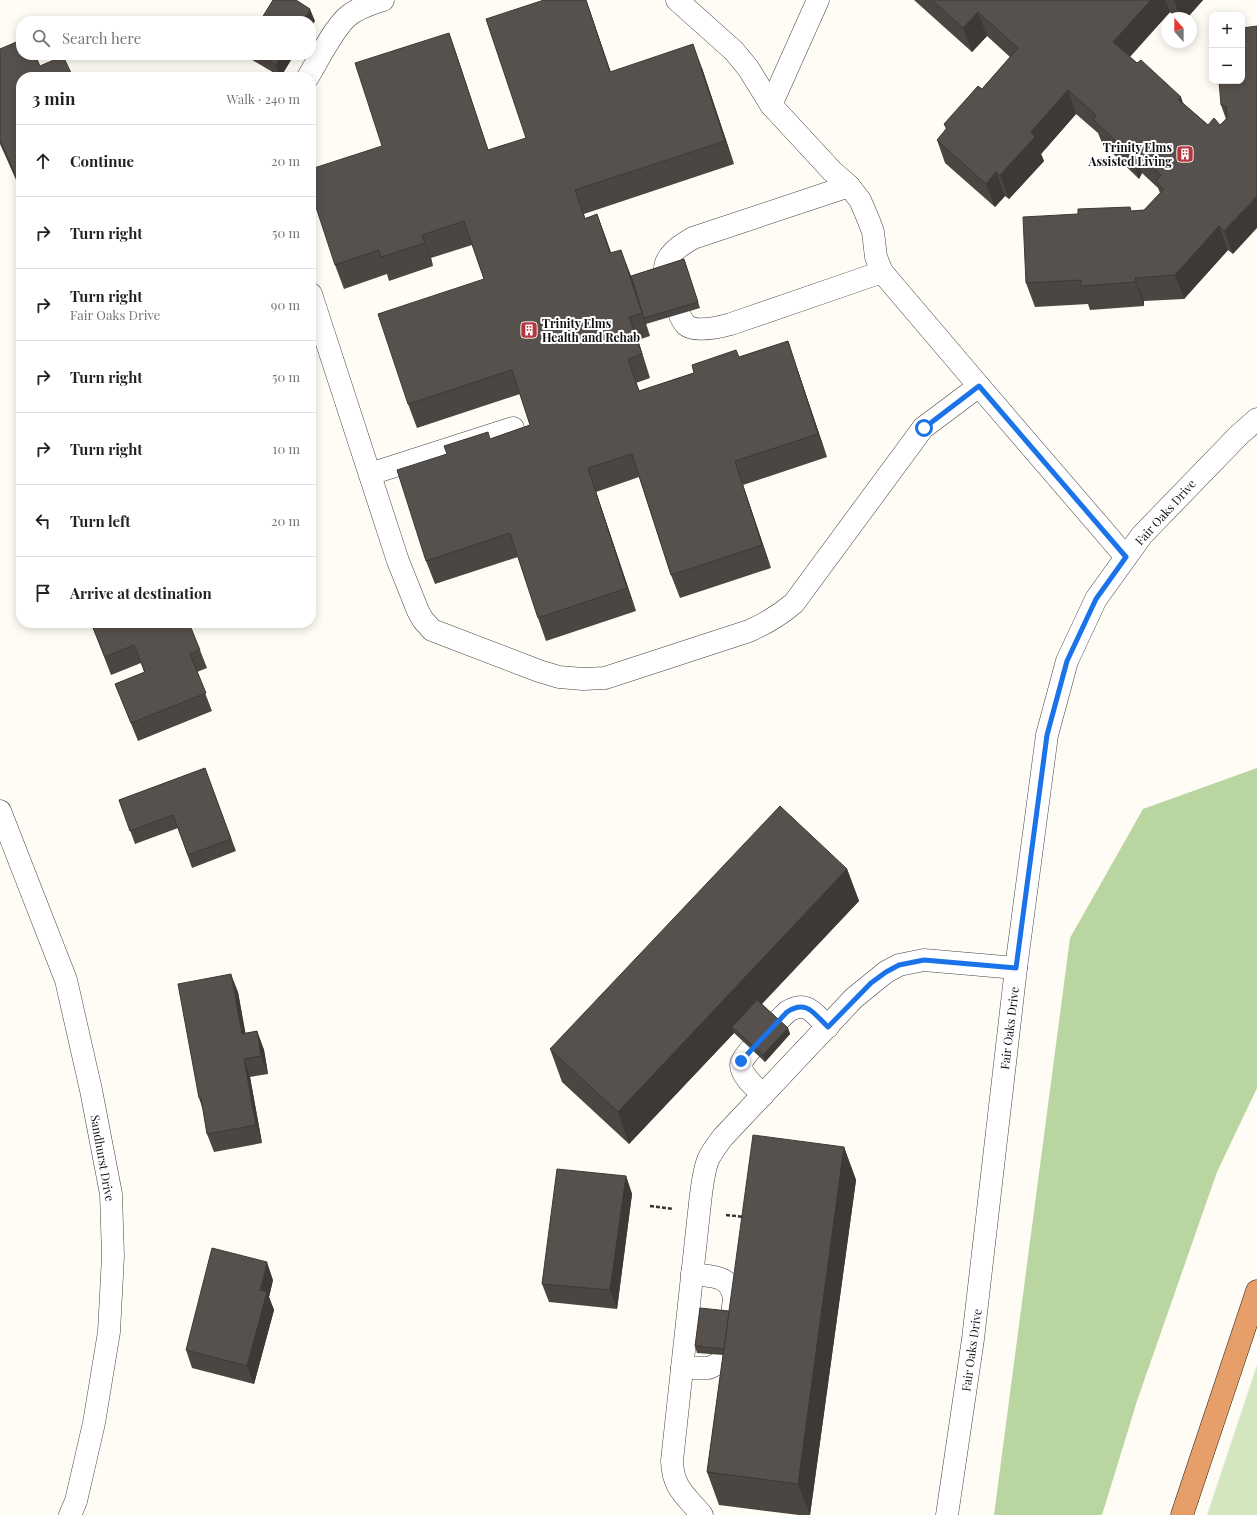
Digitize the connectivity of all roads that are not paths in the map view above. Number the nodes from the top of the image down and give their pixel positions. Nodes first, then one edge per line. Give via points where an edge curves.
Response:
1 (383, 0) edge
2 (677, 0) edge
3 (818, 0) edge
4 (311, 72) edge
5 (771, 105) junction
6 (848, 186) junction
7 (882, 272) junction
8 (316, 309) edge
9 (979, 386) junction
10 (1257, 419) edge
11 (513, 428) dead end
12 (370, 474) junction
13 (1126, 557) junction
14 (0, 811) edge
15 (1016, 968) junction
16 (828, 1027) junction
17 (763, 1095) junction
18 (692, 1274) junction
19 (1257, 1291) edge
20 (682, 1368) junction
21 (70, 1515) edge
22 (702, 1515) edge
23 (947, 1515) edge
24 (1182, 1515) edge

1 - 4 street via 348,16
2 - 5 street via 734,51
3 - 5 street
5 - 6 street
6 - 7 street via 865,210
6 - 7 street via 693,238 680,245 667,261 665,271 680,316 687,325 696,329 715,328
7 - 9 street
8 - 12 street
9 - 12 street via 924,428 794,603 781,614 749,631 605,678 559,677 432,630 422,620 413,602
9 - 13 street
10 - 13 street, Fair Oaks Drive via 1188,486 1142,535
11 - 12 street
13 - 15 street, Fair Oaks Drive via 1096,599 1067,661 1047,735
14 - 21 street, Sandhurst Drive via 66,980 111,1194 113,1256 108,1332 94,1423 76,1501
15 - 16 street via 924,960 899,965 871,983
15 - 23 street, Fair Oaks Drive via 973,1339
16 - 17 street
16 - 17 street via 805,1007 799,1006 787,1012 749,1051 741,1061 741,1066 748,1079
17 - 18 street via 723,1137 708,1161
18 - 20 street
18 - 20 street via 728,1282 734,1298 728,1352 723,1361 709,1368
19 - 24 highway
20 - 22 street via 672,1461 673,1474 677,1486

